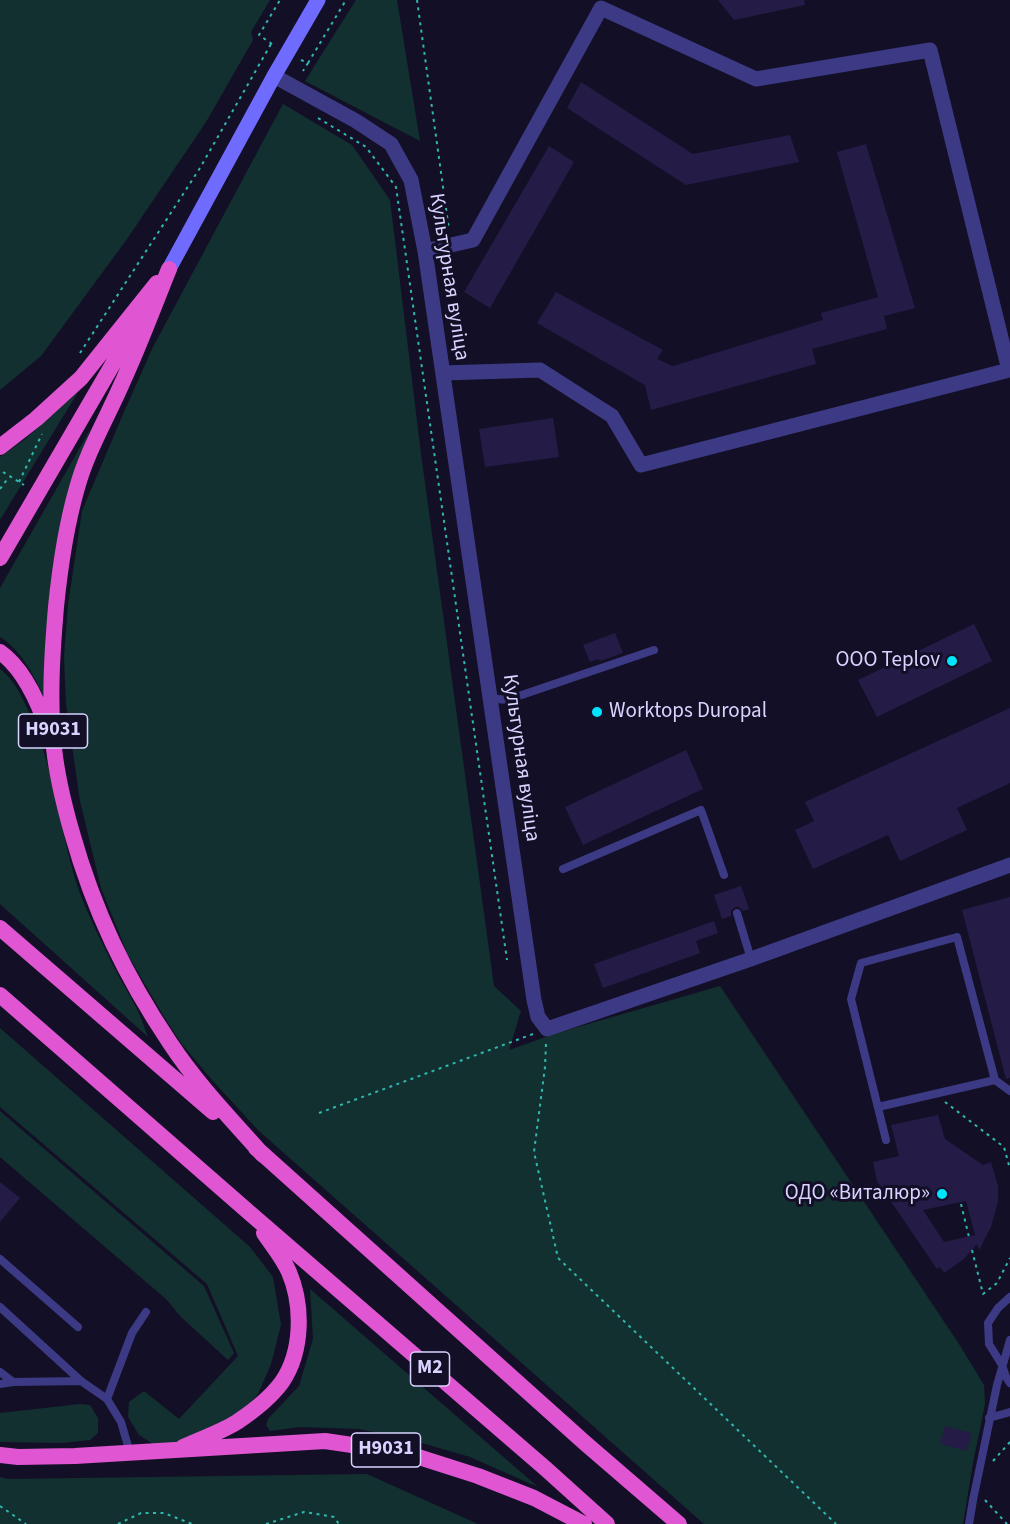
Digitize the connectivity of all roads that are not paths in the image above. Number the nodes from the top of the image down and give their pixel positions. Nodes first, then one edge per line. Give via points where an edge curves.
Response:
1 (318, 0) edge
2 (274, 76) junction
3 (425, 251) junction
4 (169, 269) junction
5 (443, 374) junction
6 (0, 447) edge
7 (0, 558) edge
8 (654, 650) dead end
9 (0, 652) edge
10 (490, 698) junction
11 (54, 748) junction
12 (1010, 865) edge
13 (563, 869) dead end
14 (724, 875) dead end
15 (737, 914) dead end
16 (0, 928) edge
17 (752, 959) junction
18 (0, 995) edge
19 (994, 1080) junction
20 (1010, 1091) edge
21 (878, 1107) junction
22 (886, 1140) dead end
23 (263, 1155) junction
24 (252, 1215) junction
25 (0, 1259) edge
26 (1010, 1297) edge
27 (0, 1307) edge
28 (146, 1312) dead end
29 (78, 1327) dead end
30 (1010, 1340) edge
31 (1002, 1365) junction
32 (0, 1372) edge
33 (81, 1381) junction
34 (0, 1382) edge
35 (13, 1382) junction
36 (1010, 1383) edge
37 (107, 1400) junction
38 (1010, 1412) edge
39 (989, 1418) junction
40 (174, 1451) junction
41 (130, 1453) junction
42 (0, 1455) edge
43 (584, 1524) edge
44 (607, 1524) edge
45 (679, 1524) edge
46 (969, 1524) edge

1 - 2 main road, Н9031
2 - 3 street, Культурная вуліца via 391,144 411,180
2 - 4 main road, Н9031
3 - 5 street, Культурная вуліца
3 - 5 street via 473,240 601,8 756,79 930,50 1009,370 641,465 612,416 540,370
4 - 6 highway, Н9031 via 81,378
4 - 7 highway, Н9031
4 - 11 highway, Н9031 via 77,486 52,649
5 - 10 street, Культурная вуліца
8 - 10 lane via 507,700
9 - 11 highway, Н9031 via 30,690
10 - 17 street, Культурная вуліца via 534,1000 546,1029
11 - 23 highway, Н9031 via 80,861 123,967 171,1046
12 - 17 street
13 - 14 lane via 701,810
15 - 17 lane
16 - 23 highway, М2
18 - 24 highway, М2
19 - 20 lane
19 - 21 lane
19 - 21 lane via 957,937 861,963 851,999
21 - 22 lane
23 - 45 highway, М2
24 - 40 highway, Н9031 via 289,1272 298,1303 298,1341 292,1362 282,1382 259,1406 236,1422
24 - 44 highway, М2
25 - 29 lane
26 - 31 lane via 988,1323 989,1344
27 - 33 lane
28 - 37 lane via 132,1333
30 - 31 lane
31 - 36 lane
31 - 39 lane
32 - 35 lane
33 - 35 lane
33 - 37 lane
34 - 35 lane
37 - 41 lane via 121,1422
38 - 39 lane
39 - 46 lane
40 - 41 highway, Н9031
40 - 43 highway, Н9031 via 325,1441 406,1453 534,1498
41 - 42 highway, Н9031

